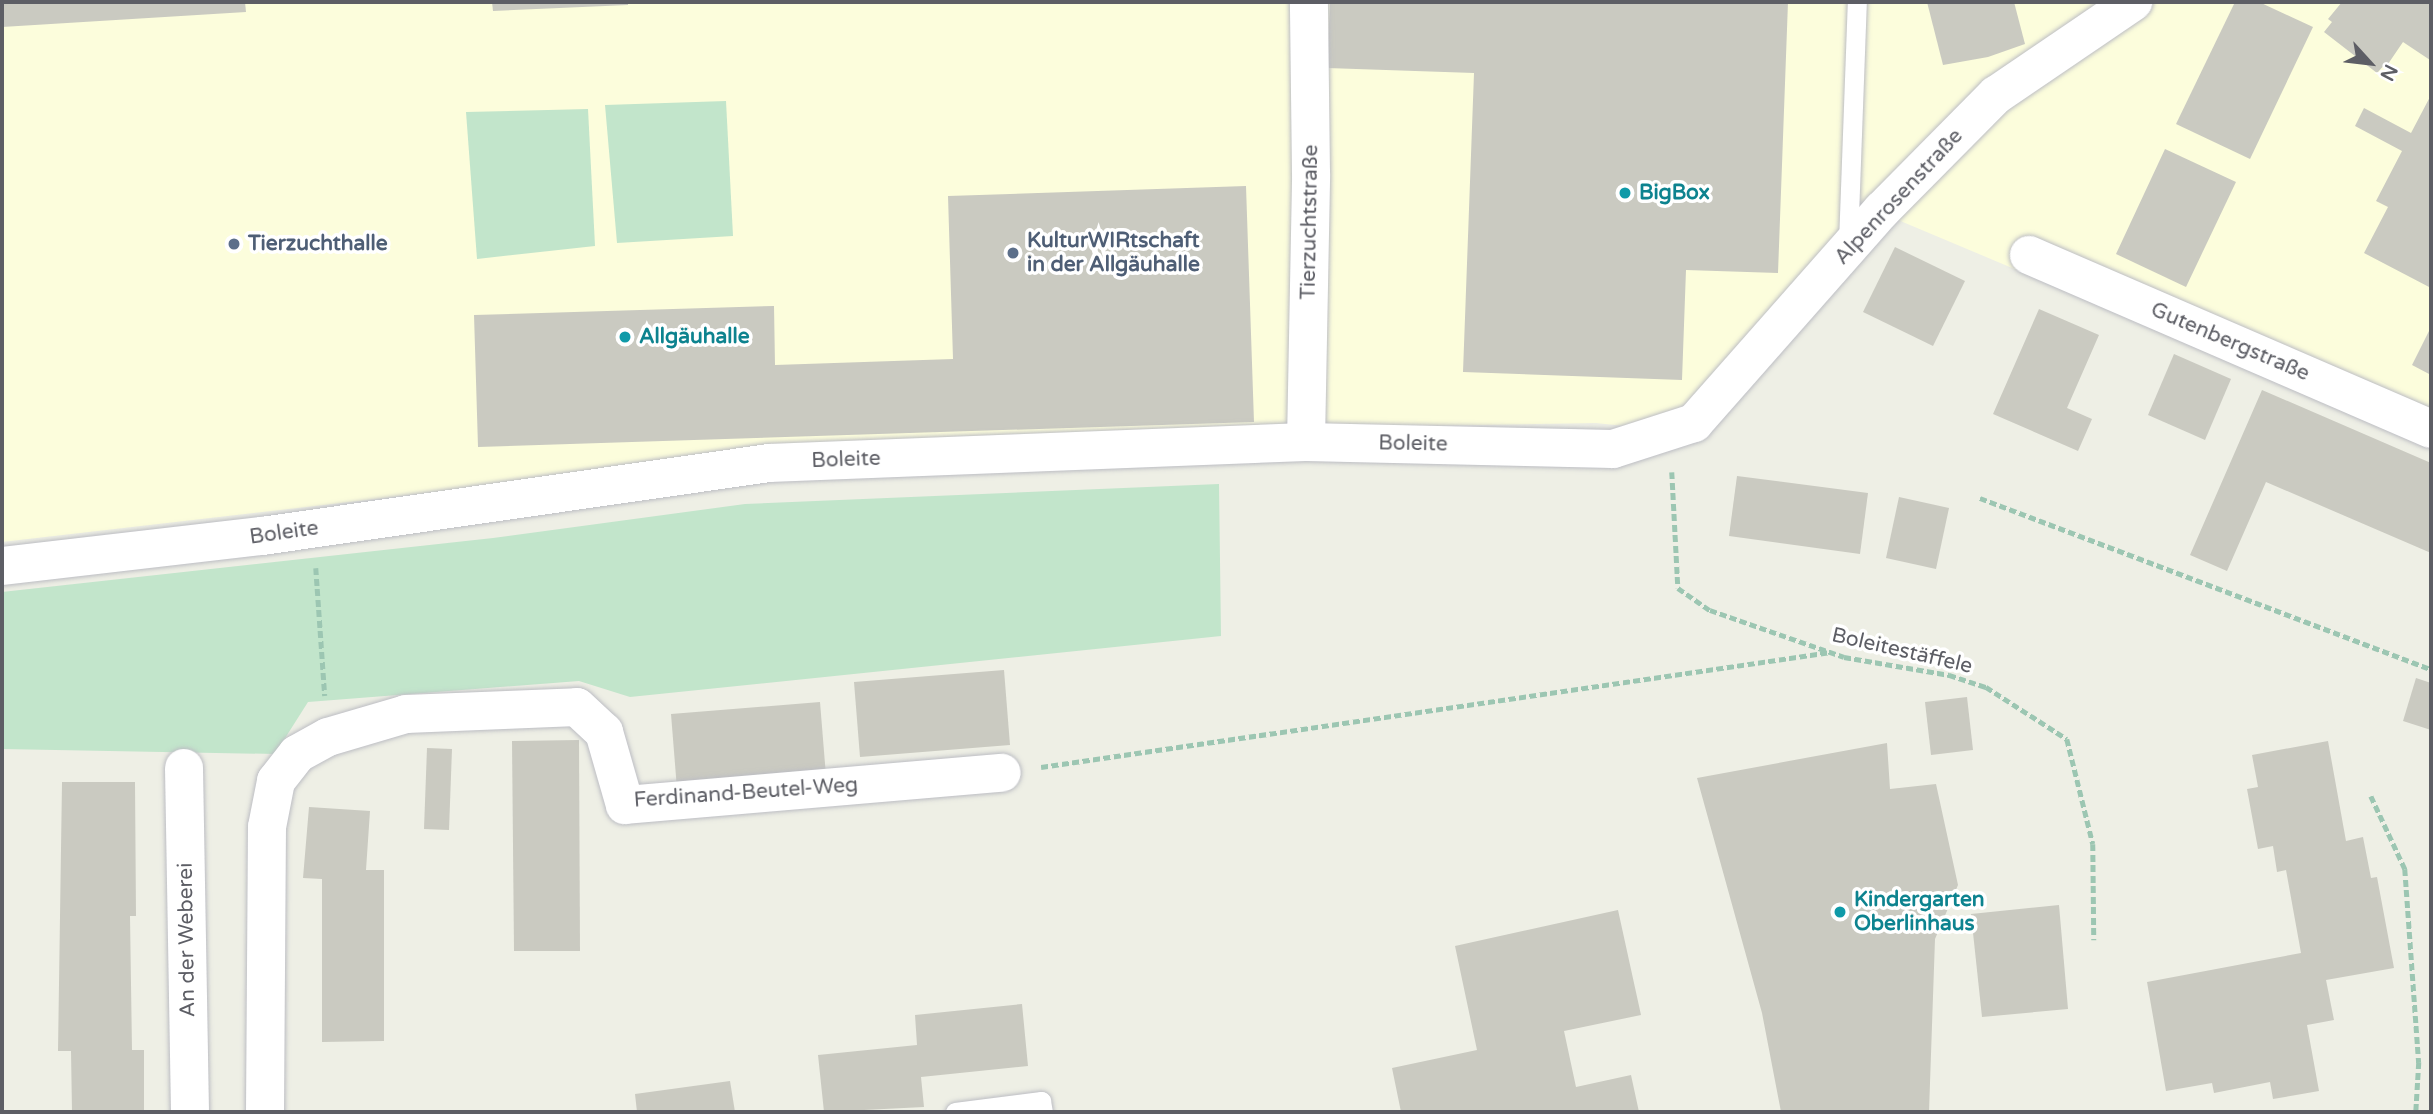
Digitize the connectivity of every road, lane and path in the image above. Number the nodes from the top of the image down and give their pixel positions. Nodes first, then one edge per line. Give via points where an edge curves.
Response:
1 (1309, 2) edge
2 (1857, 2) edge
3 (2133, 2) edge
4 (1848, 251) junction
5 (2029, 255) dead end
6 (1682, 428) junction
7 (2431, 429) edge
8 (1306, 442) junction
9 (1980, 498) dead end
10 (314, 529) junction
11 (2, 566) edge
12 (1831, 652) junction
13 (2431, 669) edge
14 (328, 737) junction
15 (184, 768) dead end
16 (1002, 773) joint
17 (2371, 796) dead end
18 (2094, 940) dead end
19 (190, 1112) edge
20 (265, 1112) edge
21 (955, 1112) edge
22 (1043, 1112) edge
23 (2416, 1112) edge

1 - 8 street, Tierzuchtstraße
2 - 4 lane
3 - 4 street, Alpenrosenstraße via 1996,95 1882,210
4 - 6 street, Alpenrosenstraße
5 - 7 street, Gutenbergstraße
6 - 8 street, Boleite via 1613,449
6 - 12 path, Boleitestäffele via 1678,588 1710,610
8 - 10 street, Boleite via 769,463
9 - 13 path
10 - 11 street, Boleite
10 - 14 path
12 - 16 path
12 - 18 path, Boleitestäffele via 1949,675 1986,687 2067,739 2093,844
14 - 16 street, Ferdinand-Beutel-Weg via 406,714 577,707 604,732 625,804
14 - 20 street, Ferdinand-Beutel-Weg via 296,754 276,780 267,827
15 - 19 street, An der Weberei
17 - 23 path via 2405,869 2418,1062
21 - 22 lane via 1041,1101

